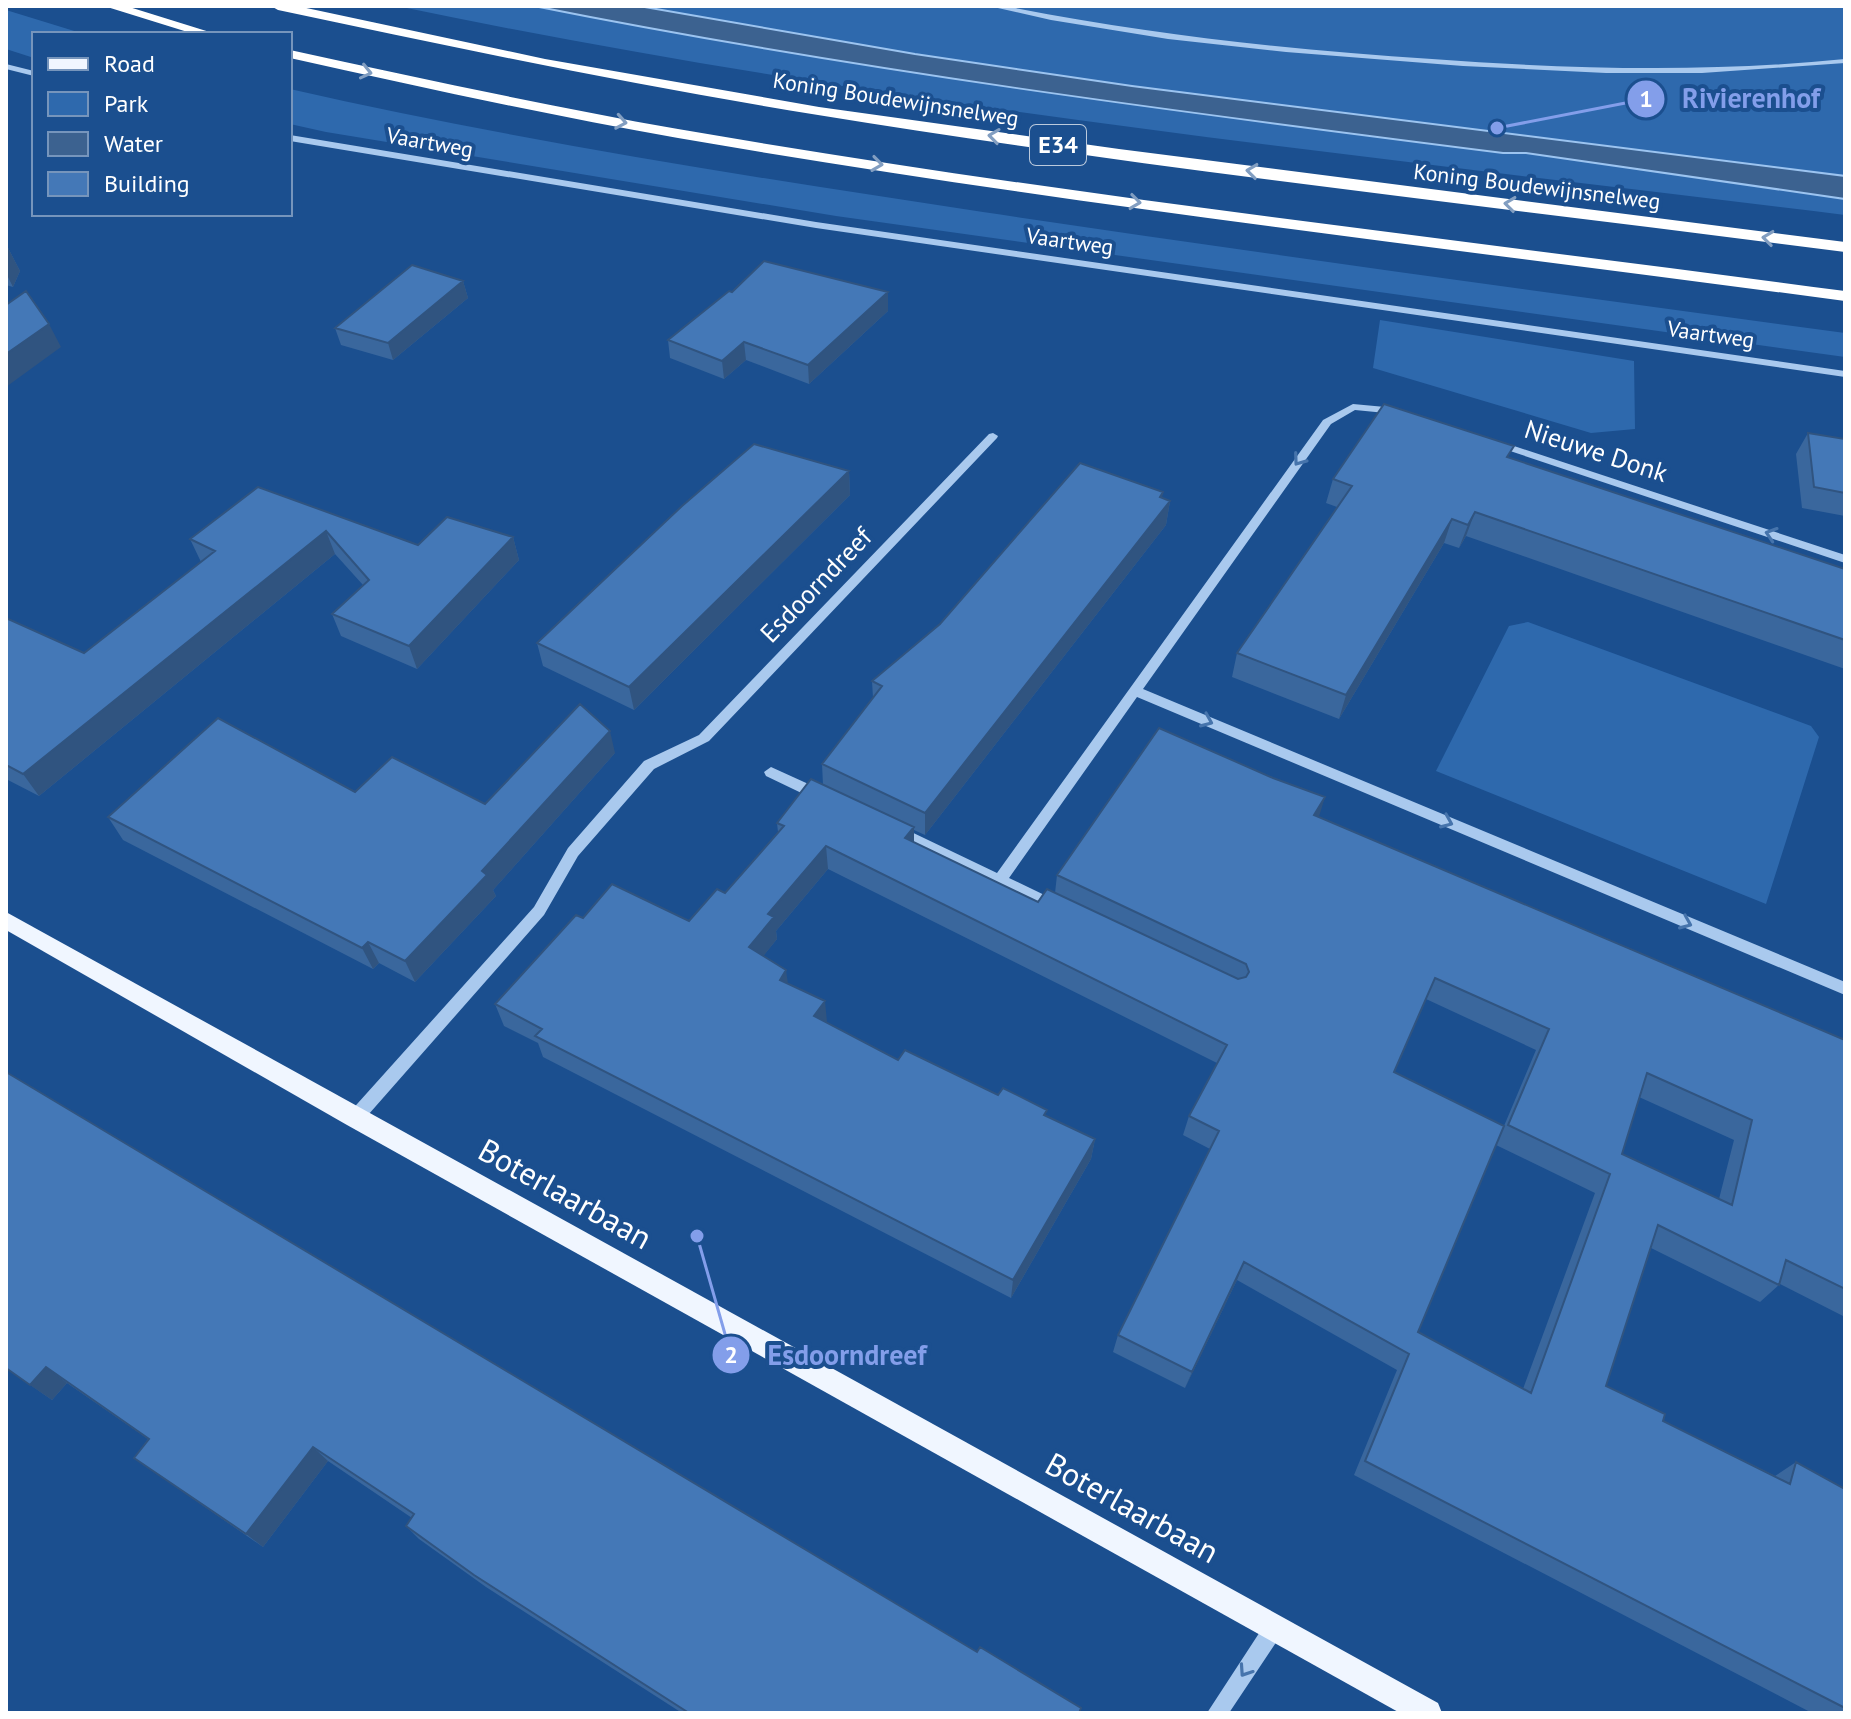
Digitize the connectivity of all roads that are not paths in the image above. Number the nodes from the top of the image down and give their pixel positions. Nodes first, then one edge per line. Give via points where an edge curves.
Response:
1 (111, 6) edge
2 (278, 6) edge
3 (993, 6) edge
4 (202, 32) edge
5 (292, 54) edge
6 (1845, 61) edge
7 (6, 66) edge
8 (32, 73) edge
9 (292, 138) edge
10 (1845, 247) edge
11 (1845, 296) edge
12 (1845, 374) edge
13 (1415, 416) edge
14 (993, 436) dead end
15 (1489, 441) edge
16 (1845, 559) edge
17 (1135, 691) junction
18 (771, 772) dead end
19 (828, 799) edge
20 (885, 826) edge
21 (1000, 880) junction
22 (1068, 913) edge
23 (6, 920) edge
24 (1845, 989) edge
25 (355, 1118) junction
26 (1274, 1628) junction
27 (1217, 1713) edge
28 (1428, 1713) edge

1 - 4 highway
10 -> 2 highway, Koning Boudewijnsnelweg / E34 via 819,111 545,63
3 - 6 street via 1146,34 1387,59 1708,72
5 -> 11 highway, E34 via 534,107 781,150 1122,201
7 - 8 street
9 - 12 street, Vaartweg via 816,225
13 -> 17 street via 1353,407 1327,422
14 - 25 street, Esdoorndreef via 704,738 649,765 573,852 539,911
16 -> 15 street, Nieuwe Donk
17 - 21 street
17 -> 24 street
18 - 19 street
20 - 21 street
21 - 22 street
23 - 25 main road, Boterlaarbaan
25 - 26 main road, Boterlaarbaan
26 -> 27 street
26 - 28 main road, Boterlaarbaan

